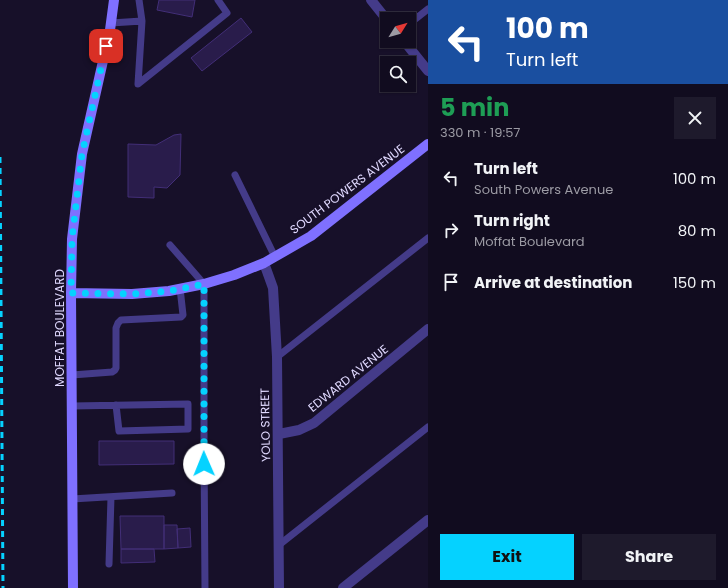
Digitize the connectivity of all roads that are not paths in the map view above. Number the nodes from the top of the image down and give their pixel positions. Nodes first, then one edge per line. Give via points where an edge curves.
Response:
1 (114, 0) edge
2 (139, 0) edge
3 (218, 0) edge
4 (371, 0) edge
5 (428, 9) edge
6 (381, 12) edge
7 (416, 18) edge
8 (142, 21) junction
9 (111, 23) junction
10 (410, 48) edge
11 (428, 71) edge
12 (428, 144) edge
13 (235, 175) dead end
14 (428, 238) edge
15 (170, 245) dead end
16 (275, 257) junction
17 (264, 263) junction
18 (204, 284) junction
19 (180, 288) junction
20 (71, 293) junction
21 (428, 329) edge
22 (277, 357) junction
23 (72, 375) junction
24 (116, 405) junction
25 (72, 406) junction
26 (428, 427) edge
27 (278, 434) junction
28 (172, 493) dead end
29 (111, 497) junction
30 (72, 499) junction
31 (428, 520) edge
32 (279, 545) junction
33 (109, 564) dead end
34 (73, 588) edge
35 (205, 588) edge
36 (279, 588) edge
37 (343, 588) edge

1 - 9 main road, MOFFAT BOULEVARD
2 - 8 lane
3 - 8 lane via 227,13 138,84
4 - 6 street
5 - 7 lane
8 - 9 lane
9 - 20 main road, MOFFAT BOULEVARD via 82,154 72,239
10 - 11 street
12 - 16 main road, SOUTH POWERS AVENUE via 311,236
13 - 16 lane
14 - 22 lane
15 - 18 lane
16 - 17 main road, SOUTH POWERS AVENUE
17 - 18 main road, SOUTH POWERS AVENUE
17 - 22 street, YOLO STREET via 273,288
18 - 19 main road, SOUTH POWERS AVENUE
18 - 35 lane
19 - 20 main road, SOUTH POWERS AVENUE via 132,294
19 - 23 lane via 183,315 181,317 121,320 116,328 115,370
20 - 23 main road, MOFFAT BOULEVARD
21 - 27 street, EDWARD AVENUE via 314,423 299,430
22 - 27 street, YOLO STREET
23 - 25 main road, MOFFAT BOULEVARD
24 - 24 lane via 188,404 188,429 119,431
24 - 25 lane
25 - 30 main road, MOFFAT BOULEVARD
26 - 32 lane
27 - 32 street, YOLO STREET
28 - 29 lane
29 - 30 lane
29 - 33 lane
30 - 34 main road, MOFFAT BOULEVARD
31 - 37 street
32 - 36 street, YOLO STREET

